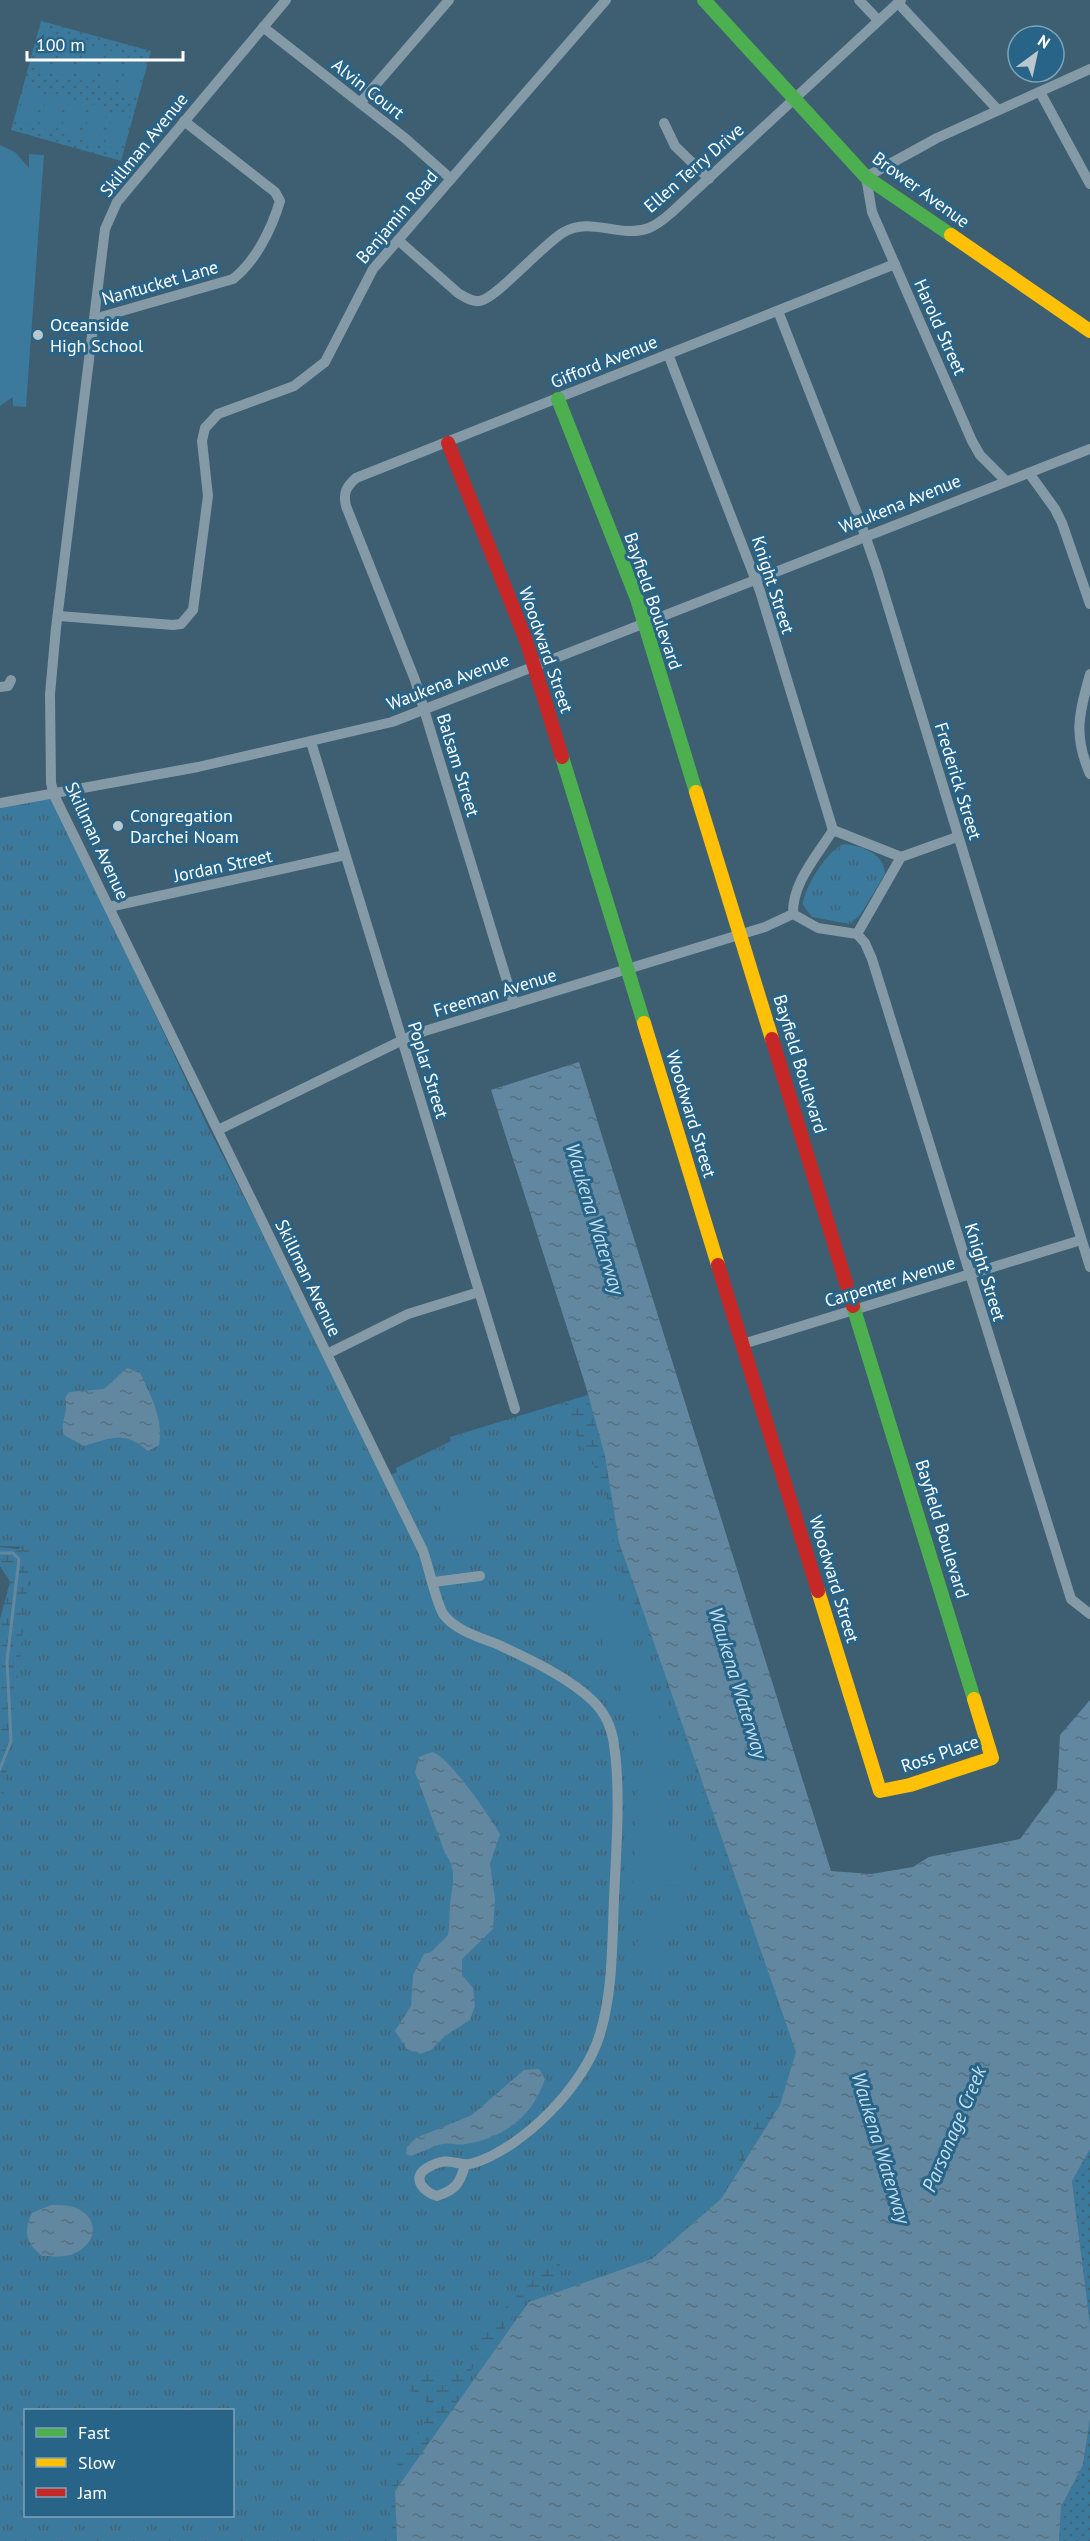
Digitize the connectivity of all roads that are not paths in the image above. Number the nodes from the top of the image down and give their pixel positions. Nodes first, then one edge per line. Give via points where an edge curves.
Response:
1 (286, 0) edge
2 (449, 0) edge
3 (606, 0) edge
4 (704, 0) edge
5 (859, 0) edge
6 (900, 2) edge
7 (878, 20) junction
8 (263, 27) junction
9 (1090, 69) edge
10 (1040, 92) junction
11 (796, 99) junction
12 (360, 104) junction
13 (998, 110) junction
14 (184, 122) junction
15 (664, 123) dead end
16 (866, 177) junction
17 (451, 179) junction
18 (709, 179) junction
19 (1090, 184) edge
20 (398, 240) junction
21 (895, 264) junction
22 (778, 311) junction
23 (94, 319) junction
24 (1090, 331) edge
25 (668, 354) junction
26 (558, 399) junction
27 (448, 442) junction
28 (1090, 449) edge
29 (1029, 473) junction
30 (1005, 480) junction
31 (345, 506) joint
32 (865, 536) junction
33 (754, 580) junction
34 (1090, 604) edge
35 (59, 615) junction
36 (644, 623) junction
37 (534, 666) junction
38 (1090, 674) edge
39 (11, 680) dead end
40 (0, 687) edge
41 (424, 710) junction
42 (311, 741) junction
43 (1090, 774) edge
44 (54, 795) junction
45 (0, 803) edge
46 (833, 830) junction
47 (957, 837) junction
48 (345, 855) junction
49 (901, 857) junction
50 (109, 907) junction
51 (793, 914) junction
52 (742, 934) junction
53 (857, 934) junction
54 (627, 969) junction
55 (514, 1004) junction
56 (402, 1041) junction
57 (218, 1130) junction
58 (1081, 1240) junction
59 (1090, 1267) edge
60 (969, 1276) junction
61 (479, 1292) junction
62 (856, 1310) junction
63 (743, 1344) junction
64 (327, 1354) junction
65 (515, 1409) dead end
66 (480, 1576) dead end
67 (434, 1582) junction
68 (1090, 1614) edge
69 (988, 1747) joint
70 (892, 1788) joint
71 (465, 2165) dead end

1 - 8 street, Skillman Avenue
2 - 12 street
3 - 17 street, Benjamin Road
4 - 11 street, Brower Avenue
5 - 7 street
6 - 7 street, Ellen Terry Drive
6 - 13 street
7 - 11 street, Ellen Terry Drive
8 - 12 street, Alvin Court
8 - 14 street, Skillman Avenue
9 - 10 street
10 - 13 street
10 - 19 street
11 - 16 street, Brower Avenue
11 - 18 street, Ellen Terry Drive
12 - 17 street, Alvin Court
13 - 16 street
14 - 23 street, Skillman Avenue via 111,211 105,229
14 - 23 street, Nantucket Lane via 275,192 280,201 276,215 245,270 233,279
15 - 18 street via 675,146
16 - 21 street, Harold Street via 872,212
16 - 24 street, Brower Avenue
17 - 20 street, Benjamin Road
18 - 20 street, Ellen Terry Drive via 672,213 647,229 589,225 565,231 478,302 458,293
20 - 35 street, Benjamin Road via 365,282 333,351 311,375 284,391 218,414 205,428 202,441 208,496 189,617 173,625
21 - 22 street, Gifford Avenue
21 - 30 street, Harold Street via 972,441
22 - 25 street, Gifford Avenue
22 - 32 street, Frederick Street
23 - 35 street, Skillman Avenue
25 - 26 street, Gifford Avenue
25 - 33 street, Knight Street
26 - 27 street, Gifford Avenue
26 - 36 street, Bayfield Boulevard
27 - 31 street, Gifford Avenue via 356,478 347,486
27 - 37 street, Woodward Street
28 - 29 street, Waukena Avenue
29 - 30 street, Waukena Avenue
29 - 34 street via 1062,523
30 - 32 street, Waukena Avenue
31 - 41 street, Balsam Street
32 - 33 street, Waukena Avenue
32 - 47 street, Frederick Street
33 - 36 street, Waukena Avenue
33 - 46 street, Knight Street
35 - 44 street, Skillman Avenue via 50,694
36 - 37 street, Waukena Avenue
36 - 52 street, Bayfield Boulevard
37 - 41 street, Waukena Avenue
37 - 54 street, Woodward Street
38 - 43 street via 1077,725
39 - 40 street via 8,686
41 - 42 street, Waukena Avenue via 392,722
41 - 55 street, Balsam Street
42 - 44 street, Waukena Avenue
42 - 48 street, Poplar Street
44 - 45 street, Waukena Avenue
44 - 50 street, Skillman Avenue
46 - 49 street
46 - 51 street via 798,886
47 - 49 street
47 - 58 street, Frederick Street
48 - 50 street, Jordan Street
48 - 56 street, Poplar Street
49 - 53 street
50 - 57 street, Skillman Avenue
51 - 52 street, Freeman Avenue
51 - 53 street via 818,928
52 - 54 street, Freeman Avenue
52 - 62 street, Bayfield Boulevard
53 - 60 street, Knight Street via 872,959
54 - 55 street, Freeman Avenue
54 - 63 street, Woodward Street
55 - 56 street, Freeman Avenue
56 - 57 street, Freeman Avenue
56 - 61 street, Poplar Street
57 - 64 street, Skillman Avenue
58 - 59 street, Frederick Street
58 - 60 street, Carpenter Avenue
60 - 62 street, Carpenter Avenue
60 - 68 street, Knight Street via 1071,1599
61 - 64 street via 408,1314
61 - 65 street, Poplar Street
62 - 63 street, Carpenter Avenue
62 - 69 street, Bayfield Boulevard
63 - 70 street, Woodward Street via 880,1791
64 - 67 street, Skillman Avenue via 423,1551
66 - 67 street
67 - 71 street, Skillman Avenue via 443,1614 451,1622 546,1669 591,1699 608,1721 614,1745 617,1827 612,1951 600,2036 590,2061 571,2087 526,2134 494,2155
69 - 70 street, Ross Place via 992,1758

